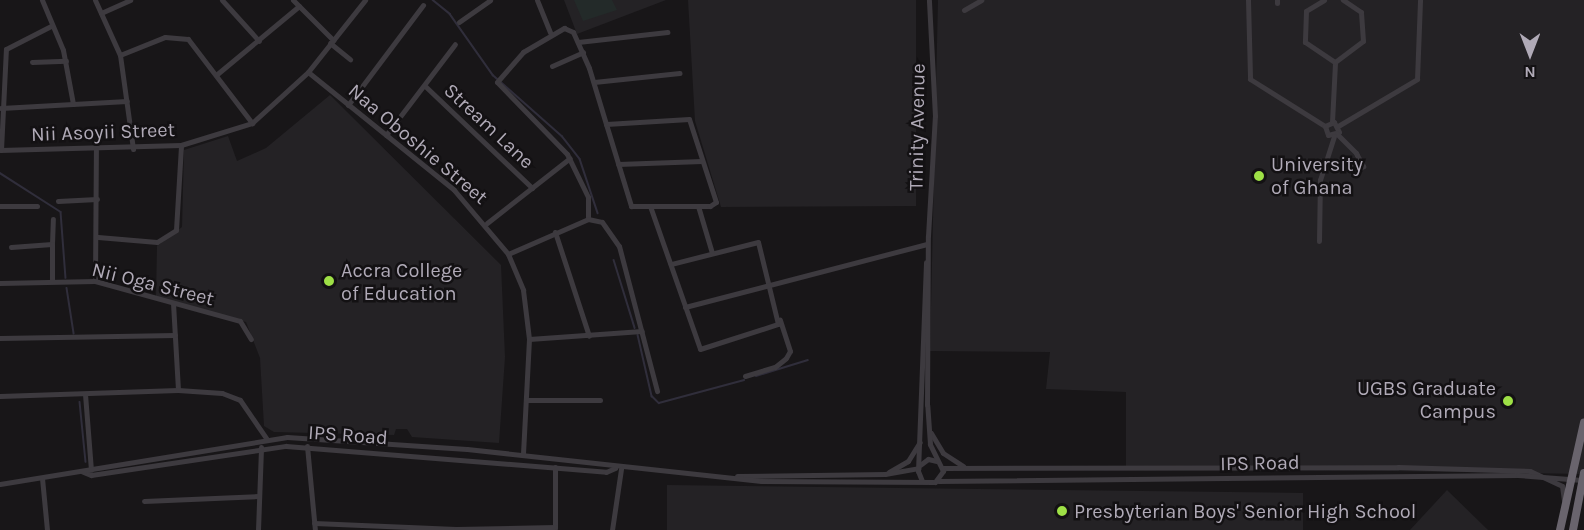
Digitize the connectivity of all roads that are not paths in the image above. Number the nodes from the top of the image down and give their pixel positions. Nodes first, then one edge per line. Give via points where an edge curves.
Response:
1 (42, 0) edge
2 (95, 0) edge
3 (130, 0) edge
4 (222, 0) edge
5 (293, 0) edge
6 (490, 0) edge
7 (537, 0) edge
8 (929, 0) edge
9 (981, 0) edge
10 (1248, 0) edge
11 (1324, 0) edge
12 (1343, 0) edge
13 (1420, 0) edge
14 (363, 1) edge
15 (423, 5) dead end
16 (299, 6) junction
17 (964, 10) dead end
18 (101, 13) junction
19 (459, 22) dead end
20 (51, 26) junction
21 (667, 32) dead end
22 (550, 33) junction
23 (259, 40) junction
24 (332, 42) junction
25 (578, 42) junction
26 (455, 44) dead end
27 (583, 52) junction
28 (120, 55) junction
29 (350, 59) dead end
30 (66, 61) junction
31 (32, 62) dead end
32 (1335, 62) junction
33 (552, 66) dead end
34 (308, 72) junction
35 (680, 73) dead end
36 (216, 75) junction
37 (594, 82) junction
38 (425, 86) junction
39 (127, 101) junction
40 (73, 104) junction
41 (348, 105) junction
42 (1, 108) edge
43 (1332, 122) junction
44 (252, 123) junction
45 (606, 124) junction
46 (1325, 126) junction
47 (1338, 126) junction
48 (386, 135) junction
49 (1336, 135) junction
50 (181, 145) junction
51 (133, 149) junction
52 (1, 150) edge
53 (96, 150) junction
54 (570, 158) junction
55 (1359, 159) dead end
56 (702, 160) junction
57 (618, 164) junction
58 (532, 188) junction
59 (97, 199) junction
60 (58, 201) dead end
61 (0, 206) edge
62 (37, 206) dead end
63 (650, 206) junction
64 (698, 206) junction
65 (52, 219) dead end
66 (588, 219) junction
67 (487, 223) junction
68 (555, 232) junction
69 (98, 237) junction
70 (1319, 241) dead end
71 (52, 244) junction
72 (927, 244) junction
73 (11, 247) dead end
74 (712, 253) junction
75 (508, 254) junction
76 (928, 255) junction
77 (671, 264) junction
78 (52, 280) junction
79 (95, 281) junction
80 (0, 283) edge
81 (769, 286) junction
82 (173, 303) junction
83 (685, 308) junction
84 (780, 320) junction
85 (642, 331) junction
86 (175, 335) junction
87 (589, 336) junction
88 (0, 338) edge
89 (251, 339) dead end
90 (529, 339) junction
91 (745, 376) dead end
92 (178, 390) junction
93 (657, 391) dead end
94 (84, 394) junction
95 (0, 396) edge
96 (526, 400) junction
97 (600, 400) dead end
98 (1584, 423) edge
99 (928, 430) junction
100 (266, 438) junction
101 (307, 438) junction
102 (920, 440) junction
103 (261, 447) junction
104 (308, 447) junction
105 (523, 455) junction
106 (940, 465) junction
107 (919, 466) junction
108 (555, 467) junction
109 (618, 468) junction
110 (968, 468) junction
111 (91, 470) junction
112 (81, 471) junction
113 (885, 474) junction
114 (1542, 476) junction
115 (732, 477) junction
116 (1583, 477) edge
117 (42, 478) junction
118 (1571, 478) junction
119 (938, 480) junction
120 (922, 481) junction
121 (0, 484) edge
122 (258, 496) junction
123 (144, 501) dead end
124 (1563, 517) junction
125 (314, 523) junction
126 (356, 527) edge
127 (405, 528) edge
128 (555, 528) edge
129 (488, 529) edge
130 (47, 530) edge
131 (258, 530) edge
132 (315, 530) edge
133 (456, 530) edge
134 (612, 530) edge
135 (1560, 530) edge
136 (1573, 530) edge

1 - 20 street
2 - 18 street
3 - 18 street
4 - 23 street
5 - 16 street
6 - 19 street
7 - 22 street
8 - 72 street, Trinity Avenue via 935,138
9 - 17 street
10 - 46 street via 1250,78
11 - 32 street via 1306,11 1305,42
12 - 32 street via 1361,12 1363,41
13 - 47 street via 1417,79
14 - 24 street, Nii Asoyii Street
15 - 41 street
16 - 23 street
16 - 24 street
18 - 28 street
20 - 30 street
20 - 42 street via 6,50
21 - 25 street
22 - 25 street via 571,29
22 - 54 street via 523,52 499,78
23 - 36 street
24 - 29 street
24 - 34 street, Nii Asoyii Street
25 - 27 street
26 - 38 street
27 - 33 street
27 - 37 street
28 - 36 street via 176,35 197,46
28 - 39 street
30 - 31 street
30 - 40 street
32 - 43 street
34 - 41 street, Naa Oboshie Street
34 - 44 street, Nii Asoyii Street
35 - 37 street
36 - 44 street
37 - 45 street
38 - 48 street
38 - 58 street, Stream Lane
39 - 40 street
39 - 51 street
40 - 42 street
41 - 48 street, Naa Oboshie Street
42 - 52 street
43 - 46 street
43 - 47 street
44 - 50 street, Nii Asoyii Street
45 - 56 street via 686,117 692,123
45 - 57 street
46 - 49 street via 1327,134
47 - 49 street
48 - 67 street, Naa Oboshie Street
49 - 55 street
49 - 70 street via 1320,180
50 - 51 street, Nii Asoyii Street
50 - 69 street via 176,230 157,242
51 - 53 street, Nii Asoyii Street
52 - 53 street, Nii Asoyii Street
53 - 59 street
54 - 58 street
54 - 66 street via 588,197
56 - 57 street
56 - 64 street via 716,202
57 - 63 street via 631,206
58 - 67 street
59 - 60 street
59 - 69 street
61 - 62 street
63 - 64 street
63 - 77 street
64 - 74 street
65 - 71 street
66 - 68 street
66 - 85 street via 603,222 619,246
67 - 75 street, Naa Oboshie Street
68 - 75 street
68 - 87 street
69 - 79 street
71 - 73 street
71 - 78 street
72 - 76 street, Trinity Avenue
72 - 81 street
74 - 77 street
74 - 81 street via 758,242
75 - 90 street, Naa Oboshie Street via 523,290
76 - 99 street, Trinity Avenue
76 - 102 street, Trinity Avenue
77 - 83 street
78 - 79 street, Nii Oga Street
78 - 80 street, Nii Oga Street
79 - 82 street, Nii Oga Street
81 - 83 street
81 - 84 street
82 - 86 street
82 - 89 street, Nii Oga Street via 240,321
83 - 84 street via 700,349 776,326
84 - 91 street via 790,351 786,358 775,367
85 - 87 street
85 - 93 street
86 - 88 street
86 - 92 street
87 - 90 street
90 - 96 street, Naa Oboshie Street
92 - 94 street
92 - 100 street via 234,396
94 - 95 street
94 - 111 street
96 - 97 street
96 - 105 street, Naa Oboshie Street
98 - 118 highway
99 - 106 street, Trinity Avenue
99 - 110 street via 943,453
100 - 101 street, IPS Road
100 - 111 street, IPS Road
101 - 104 street
101 - 105 street, IPS Road
102 - 107 street, Trinity Avenue
102 - 113 street via 906,463
103 - 104 street, IPS Road
103 - 112 street, IPS Road via 91,475
103 - 122 street
104 - 108 street, IPS Road
104 - 125 street
105 - 109 street, IPS Road
106 - 107 street, IPS Road via 928,459
106 - 110 street
106 - 119 street
107 - 113 street, IPS Road
107 - 120 street, Trinity Avenue
108 - 109 street, IPS Road via 606,472
108 - 128 street
109 - 115 street, IPS Road
109 - 134 street
110 - 114 street via 1418,467 1530,471
111 - 112 street, IPS Road
112 - 117 street, IPS Road
113 - 115 street, IPS Road
114 - 118 street, IPS Road
114 - 119 street, IPS Road
114 - 124 street via 1562,486
115 - 120 street, IPS Road
116 - 118 street, IPS Road
116 - 136 highway
117 - 121 street, IPS Road
117 - 130 street
118 - 124 highway
119 - 120 street, IPS Road
122 - 123 street
122 - 131 street
124 - 135 highway
125 - 126 street
125 - 132 street
126 - 127 street
127 - 133 street
128 - 129 street
129 - 133 street

